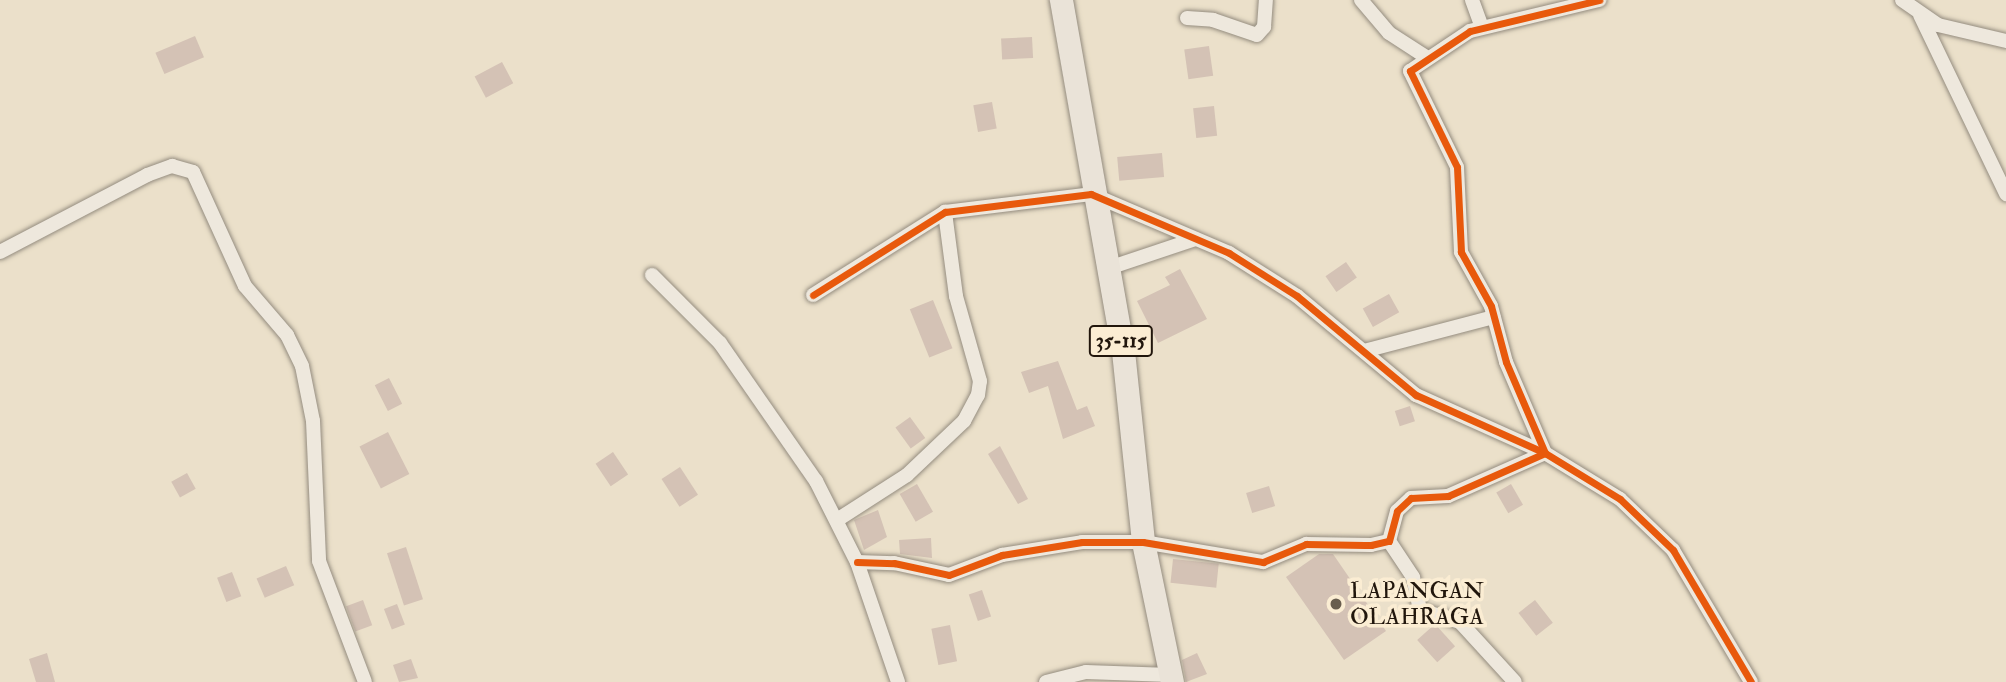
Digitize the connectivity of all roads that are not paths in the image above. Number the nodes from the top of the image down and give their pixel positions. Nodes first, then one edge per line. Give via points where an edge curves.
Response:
1 (1061, 0) edge
2 (1266, 0) edge
3 (1361, 0) edge
4 (1472, 0) edge
5 (1599, 0) edge
6 (1902, 0) edge
7 (1920, 15) junction
8 (1187, 19) dead end
9 (1482, 27) junction
10 (2006, 41) edge
11 (1426, 57) junction
12 (1091, 194) junction
13 (2006, 194) edge
14 (945, 212) junction
15 (1195, 239) junction
16 (0, 252) edge
17 (1106, 269) junction
18 (652, 275) dead end
19 (813, 295) dead end
20 (1494, 317) junction
21 (1364, 351) junction
22 (1545, 453) junction
23 (837, 520) junction
24 (1389, 541) junction
25 (1143, 542) junction
26 (857, 562) junction
27 (1171, 679) edge
28 (365, 682) edge
29 (898, 682) edge
30 (1046, 682) edge
31 (1515, 682) edge
32 (1751, 682) edge

1 - 12 main road, 35-115
2 - 8 street via 1264,27 1257,35 1213,20
3 - 11 street via 1390,33
4 - 9 street
5 - 9 street
6 - 7 street
7 - 10 street via 1955,30
7 - 13 street
9 - 11 street
11 - 20 street via 1411,66 1410,76 1457,167 1461,252
12 - 14 street
12 - 15 street
12 - 17 main road, 35-115
14 - 19 street
14 - 23 street via 956,296 980,381 978,395 964,421 907,475
15 - 17 street
15 - 21 street via 1229,253 1297,296
16 - 28 street via 147,175 172,166 193,172 245,286 287,335 302,366 313,421 319,561
17 - 25 main road, 35-115 via 1123,351
18 - 23 street via 720,343
20 - 21 street
20 - 22 street via 1506,362
21 - 22 street via 1416,395
22 - 24 street via 1460,492 1411,498 1396,511
22 - 32 street via 1651,525 1705,597
23 - 26 street
24 - 25 street via 1358,547 1306,544 1263,562
24 - 31 street via 1413,577 1423,613 1460,622
25 - 26 street via 1057,544 1002,555 949,575 894,563
25 - 27 main road, 35-115
26 - 29 street
27 - 30 street via 1086,672

